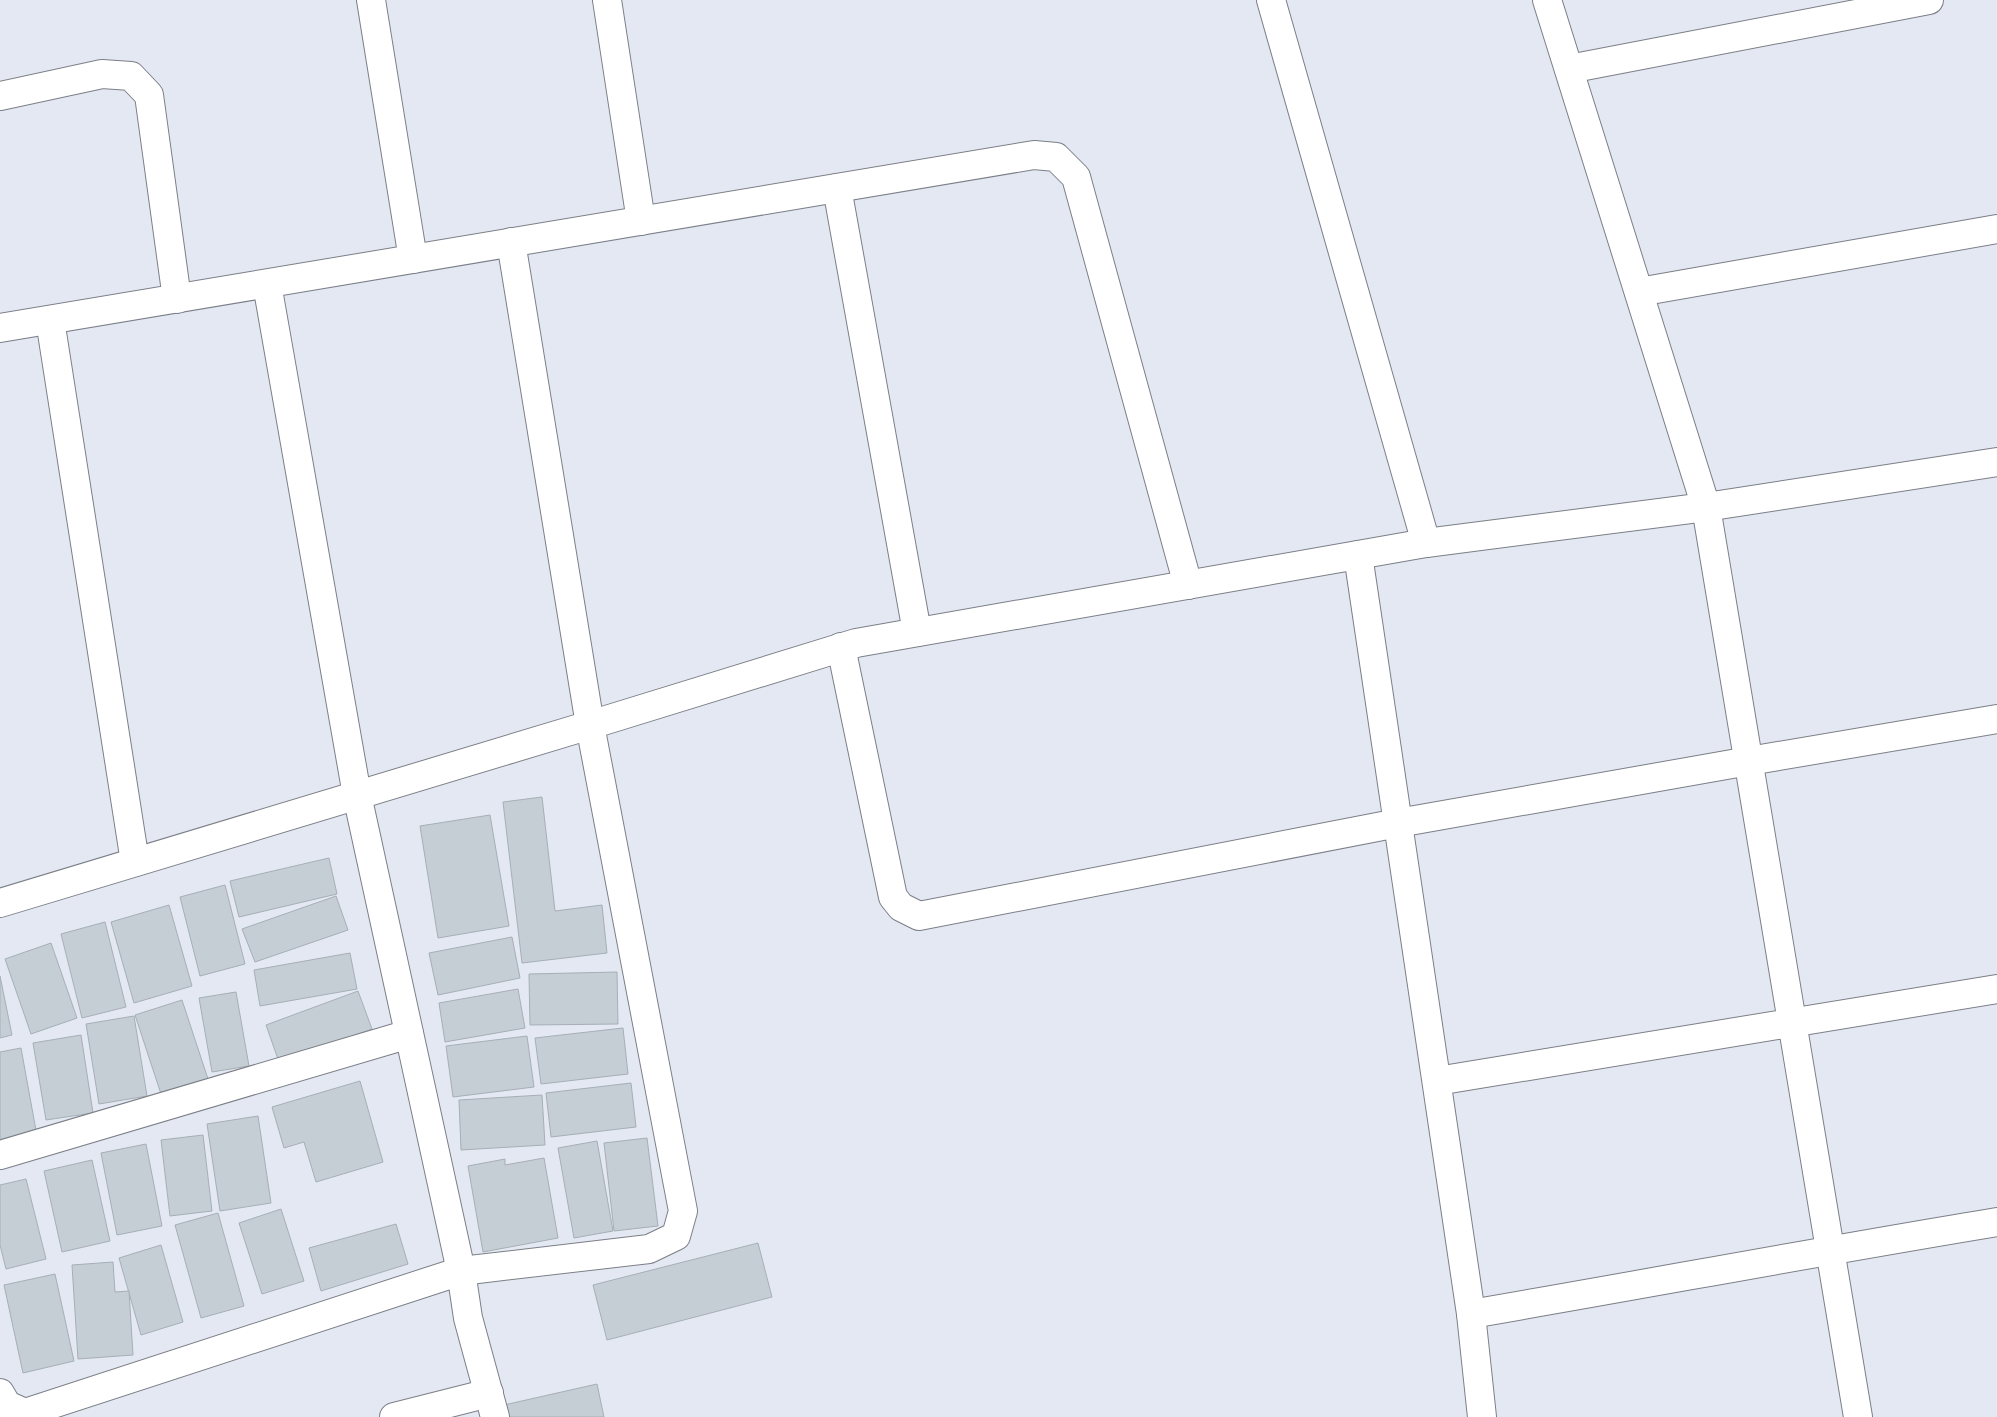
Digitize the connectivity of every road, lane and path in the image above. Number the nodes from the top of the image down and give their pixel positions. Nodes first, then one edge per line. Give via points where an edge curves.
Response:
1 (371, 0) edge
2 (607, 0) edge
3 (1272, 0) edge
4 (1547, 0) edge
5 (1929, 0) edge
6 (1569, 70) junction
7 (0, 96) edge
8 (837, 188) junction
9 (641, 221) junction
10 (1997, 229) edge
11 (512, 242) junction
12 (413, 259) junction
13 (267, 284) junction
14 (1640, 292) junction
15 (177, 299) junction
16 (50, 320) junction
17 (0, 328) edge
18 (1997, 462) edge
19 (1706, 508) junction
20 (1426, 543) junction
21 (1358, 555) junction
22 (1188, 585) junction
23 (917, 632) junction
24 (841, 647) junction
25 (1997, 719) edge
26 (590, 725) junction
27 (1748, 760) junction
28 (357, 795) junction
29 (1398, 823) junction
30 (135, 862) junction
31 (0, 903) edge
32 (1997, 989) edge
33 (1793, 1024) junction
34 (409, 1034) junction
35 (1437, 1081) junction
36 (0, 1156) edge
37 (1997, 1222) edge
38 (1830, 1249) junction
39 (460, 1271) junction
40 (1471, 1314) junction
41 (0, 1393) edge
42 (492, 1405) edge
43 (394, 1417) edge
44 (1482, 1417) edge
45 (1858, 1417) edge

1 - 12 street
2 - 9 street
3 - 20 street
4 - 6 street
5 - 6 street
6 - 14 street
7 - 15 street via 102,74 131,76 149,95
8 - 9 street
8 - 22 street via 1034,155 1056,157 1076,177
8 - 23 street
9 - 11 street
10 - 14 street
11 - 12 street
11 - 26 street
12 - 13 street
13 - 15 street
13 - 28 street
14 - 19 street
15 - 16 street
16 - 17 street
16 - 30 street
18 - 19 street
19 - 20 street
19 - 27 street
20 - 21 street
21 - 22 street
21 - 29 street
22 - 23 street
23 - 24 street
24 - 26 street
24 - 29 street via 893,897 901,907 919,916
25 - 27 street
26 - 28 street
26 - 39 street via 683,1211 676,1236 649,1250
27 - 29 street
27 - 33 street
28 - 30 street
28 - 34 street
29 - 35 street
30 - 31 street
32 - 33 street
33 - 35 street
33 - 38 street
34 - 36 street
34 - 39 street
35 - 40 street
37 - 38 street
38 - 40 street
38 - 45 street
39 - 41 street via 25,1413 7,1405
39 - 42 street via 468,1318
40 - 44 street
42 - 43 street

